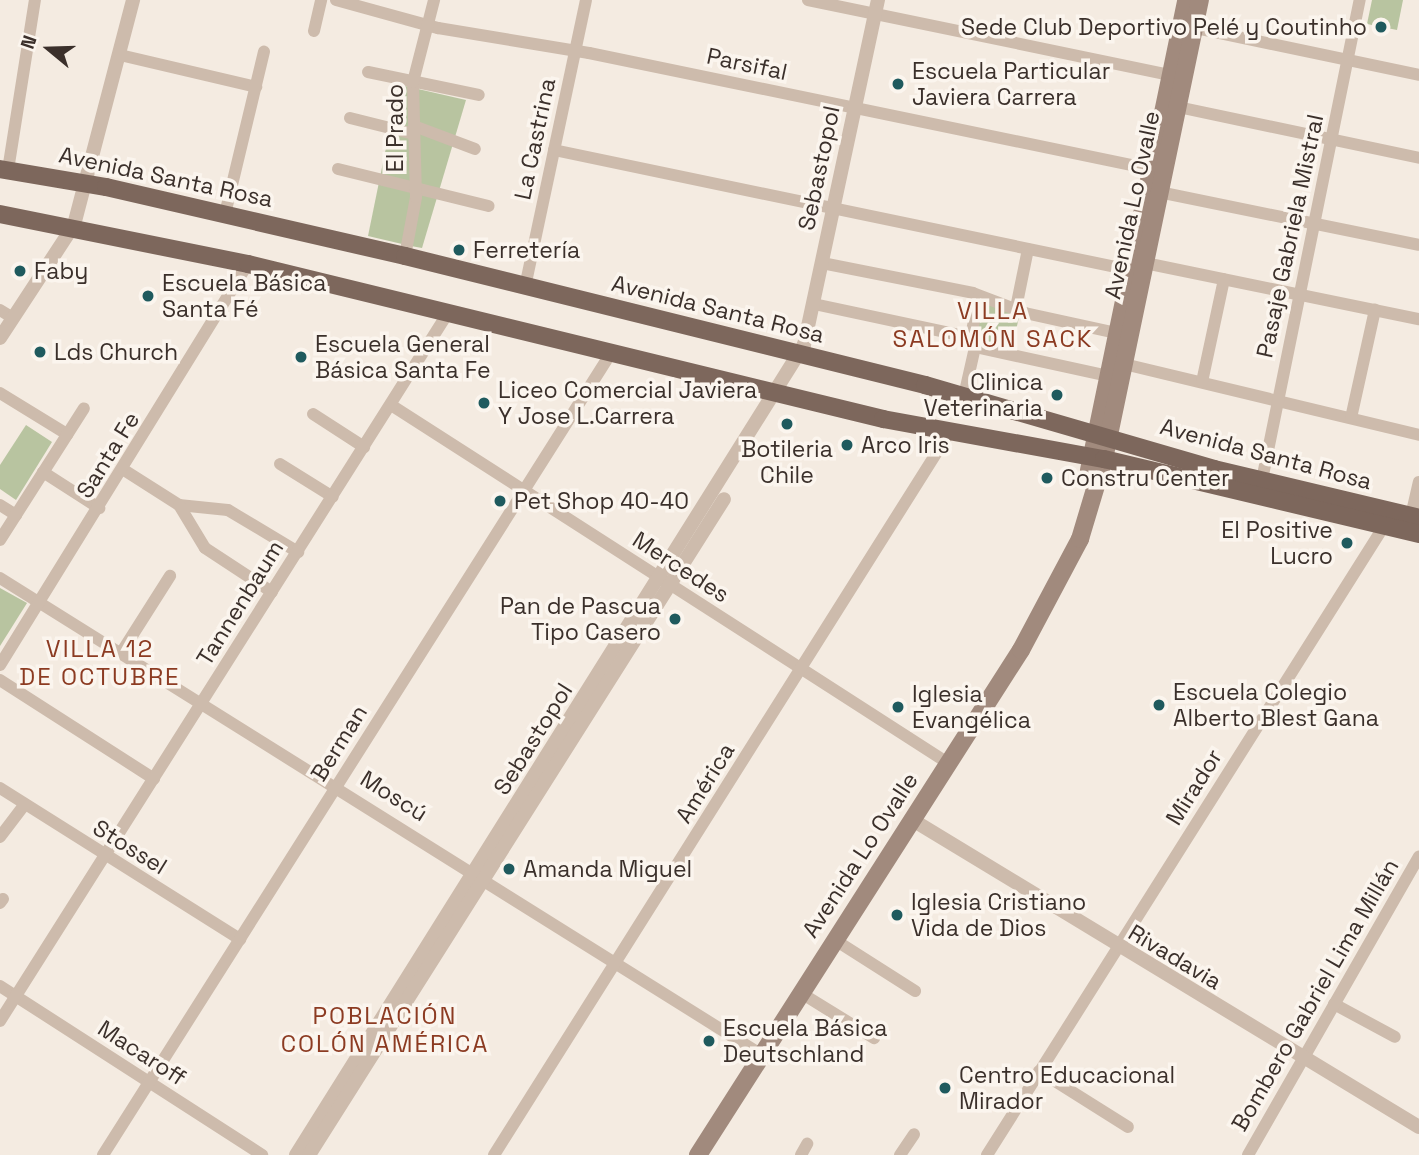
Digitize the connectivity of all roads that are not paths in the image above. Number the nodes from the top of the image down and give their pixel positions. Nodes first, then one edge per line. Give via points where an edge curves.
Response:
1 (35, 0) edge
2 (133, 0) edge
3 (321, 0) edge
4 (336, 0) edge
5 (434, 0) edge
6 (586, 0) edge
7 (808, 0) edge
8 (1186, 0) edge
9 (1200, 0) edge
10 (1360, 0) edge
11 (876, 7) edge
12 (428, 26) junction
13 (1195, 28) junction
14 (314, 31) dead end
15 (264, 52) dead end
16 (120, 55) junction
17 (575, 55) junction
18 (1348, 60) junction
19 (368, 72) dead end
20 (1170, 75) junction
21 (1419, 75) edge
22 (413, 82) junction
23 (256, 87) junction
24 (479, 95) dead end
25 (1178, 107) junction
26 (855, 108) junction
27 (350, 118) dead end
28 (414, 130) junction
29 (1331, 139) junction
30 (475, 149) dead end
31 (554, 150) junction
32 (1419, 158) edge
33 (338, 169) dead end
34 (1151, 169) junction
35 (4, 170) edge
36 (88, 183) junction
37 (417, 189) junction
38 (1154, 191) junction
39 (489, 205) dead end
40 (834, 208) junction
41 (0, 214) edge
42 (225, 214) junction
43 (1314, 224) junction
44 (74, 225) junction
45 (1419, 246) edge
46 (1028, 249) junction
47 (405, 256) junction
48 (248, 264) junction
49 (822, 264) junction
50 (1138, 266) junction
51 (1224, 279) junction
52 (525, 287) junction
53 (1300, 295) junction
54 (979, 296) junction
55 (814, 304) junction
56 (1016, 308) junction
57 (1375, 310) junction
58 (448, 313) junction
59 (7, 314) edge
60 (1419, 319) edge
61 (1117, 333) junction
62 (0, 338) edge
63 (972, 344) junction
64 (611, 352) junction
65 (803, 352) junction
66 (1124, 364) junction
67 (1108, 376) junction
68 (1202, 382) junction
69 (0, 393) edge
70 (782, 396) junction
71 (964, 396) junction
72 (1278, 401) junction
73 (391, 405) junction
74 (84, 408) dead end
75 (313, 414) dead end
76 (1351, 418) junction
77 (949, 433) junction
78 (67, 435) junction
79 (1419, 435) edge
80 (1102, 437) junction
81 (364, 447) junction
82 (1098, 458) junction
83 (280, 464) dead end
84 (124, 470) junction
85 (43, 472) junction
86 (1262, 481) junction
87 (1419, 482) edge
88 (523, 491) junction
89 (332, 497) junction
90 (0, 505) edge
91 (178, 505) junction
92 (99, 508) junction
93 (16, 515) junction
94 (1415, 517) edge
95 (1384, 526) junction
96 (1419, 534) edge
97 (0, 540) edge
98 (298, 552) junction
99 (170, 576) dead end
100 (0, 578) edge
101 (666, 582) junction
102 (272, 592) junction
103 (40, 600) junction
104 (123, 650) junction
105 (0, 665) edge
106 (802, 670) junction
107 (0, 680) edge
108 (203, 701) junction
109 (948, 763) junction
110 (154, 779) junction
111 (337, 785) junction
112 (0, 788) edge
113 (25, 804) junction
114 (911, 820) junction
115 (0, 837) edge
116 (1419, 856) edge
117 (104, 857) junction
118 (481, 876) junction
119 (240, 939) junction
120 (835, 940) junction
121 (1117, 949) junction
122 (616, 962) junction
123 (0, 986) edge
124 (915, 991) dead end
125 (801, 993) junction
126 (16, 996) junction
127 (1334, 1004) junction
128 (0, 1021) edge
129 (1395, 1037) dead end
130 (874, 1038) dead end
131 (762, 1055) junction
132 (1303, 1059) junction
133 (1039, 1071) junction
134 (149, 1082) junction
135 (1419, 1126) edge
136 (1128, 1127) dead end
137 (914, 1134) dead end
138 (103, 1155) edge
139 (262, 1155) edge
140 (296, 1155) edge
141 (309, 1155) edge
142 (494, 1155) edge
143 (698, 1155) edge
144 (901, 1155) edge
145 (986, 1155) edge
146 (1248, 1155) edge

1 - 35 street
2 - 16 street
3 - 14 street
4 - 12 street, Parsifal
5 - 12 street, El Prado
6 - 17 street, La Castrina
7 - 11 street
8 - 20 main road, Avenida Lo Ovalle
9 - 13 main road, Avenida Lo Ovalle
10 - 18 street, Pasaje Gabriela Mistral
11 - 20 street
11 - 26 street, Sebastopol
12 - 17 street, Parsifal
12 - 22 street, El Prado
13 - 18 street
13 - 25 main road, Avenida Lo Ovalle
15 - 23 street
16 - 23 street
16 - 36 street
17 - 26 street, Parsifal via 589,53
17 - 31 street, La Castrina
18 - 21 street
18 - 29 street, Pasaje Gabriela Mistral
19 - 22 street
20 - 34 main road, Avenida Lo Ovalle
22 - 24 street
22 - 28 street, El Prado
23 - 42 street
25 - 29 street
25 - 38 main road, Avenida Lo Ovalle
26 - 34 street, Parsifal
26 - 40 street, Sebastopol
27 - 28 street
28 - 30 street
28 - 37 street, El Prado
29 - 32 street
29 - 43 street, Pasaje Gabriela Mistral
31 - 40 street
31 - 52 street, La Castrina
33 - 37 street
34 - 38 main road, Avenida Lo Ovalle
35 - 36 main road, Avenida Santa Rosa
36 - 42 main road, Avenida Santa Rosa
36 - 44 street
37 - 39 street
37 - 47 street, El Prado
38 - 43 street
38 - 50 main road, Avenida Lo Ovalle
40 - 46 street
40 - 49 street, Sebastopol
41 - 44 main road, Avenida Santa Rosa
42 - 47 main road, Avenida Santa Rosa
43 - 45 street
43 - 53 street, Pasaje Gabriela Mistral
44 - 48 main road, Avenida Santa Rosa
44 - 59 street
46 - 50 street
46 - 56 street
47 - 52 main road, Avenida Santa Rosa
48 - 58 main road, Avenida Santa Rosa
48 - 84 street, Santa Fe
49 - 54 street
49 - 55 street, Sebastopol
50 - 51 street
50 - 61 main road, Avenida Lo Ovalle
50 - 66 main road, Avenida Lo Ovalle
51 - 53 street
51 - 68 street
52 - 65 main road, Avenida Santa Rosa
53 - 57 street
53 - 72 street, Pasaje Gabriela Mistral
54 - 56 street
54 - 63 street
55 - 63 street
55 - 65 street, Sebastopol
56 - 61 street
57 - 60 street
57 - 76 street
58 - 64 main road, Avenida Santa Rosa
58 - 73 street, Tannenbaum
59 - 62 street
61 - 67 main road, Avenida Lo Ovalle
63 - 67 street
63 - 71 street
64 - 70 main road, Avenida Santa Rosa
64 - 88 street, Berman
65 - 70 street, Sebastopol
65 - 71 main road, Avenida Santa Rosa
66 - 68 street
66 - 80 main road, Avenida Lo Ovalle
67 - 80 main road, Avenida Lo Ovalle
68 - 72 street
69 - 78 street
70 - 77 main road, Avenida Santa Rosa
70 - 101 street, Sebastopol
71 - 80 main road, Avenida Santa Rosa
72 - 76 street
72 - 86 street, Pasaje Gabriela Mistral
73 - 81 street, Tannenbaum
73 - 88 street, Mercedes
74 - 78 street
75 - 81 street
76 - 79 street
77 - 82 main road, Avenida Santa Rosa
77 - 106 street, América
78 - 85 street
80 - 82 main road, Avenida Lo Ovalle
80 - 86 main road, Avenida Santa Rosa
81 - 89 street, Tannenbaum
82 - 95 main road, Avenida Santa Rosa
82 - 109 main road, Avenida Lo Ovalle via 1060,579
83 - 89 street
84 - 91 street
84 - 92 street, Santa Fe
85 - 92 street
85 - 93 street
86 - 94 main road, Avenida Santa Rosa
87 - 94 street
88 - 101 street, Mercedes
88 - 111 street, Berman
89 - 98 street, Tannenbaum
90 - 93 street
91 - 98 street via 228,510
91 - 102 street via 205,548
92 - 103 street, Santa Fe
93 - 97 street
95 - 96 main road, Avenida Santa Rosa
95 - 121 street, Mirador
98 - 102 street, Tannenbaum
99 - 104 street
100 - 103 street, Moscú
101 - 106 street, Mercedes
101 - 118 street, Sebastopol
102 - 108 street, Tannenbaum
103 - 104 street, Moscú
103 - 105 street, Santa Fe
104 - 108 street, Moscú
106 - 109 street, Mercedes
106 - 122 street, América
107 - 110 street
108 - 110 street, Tannenbaum
108 - 111 street, Moscú
109 - 114 main road, Avenida Lo Ovalle
110 - 117 street, Tannenbaum
111 - 118 street, Moscú
111 - 119 street, Berman
112 - 113 street, Stossel
113 - 115 street
113 - 117 street, Stossel
114 - 120 main road, Avenida Lo Ovalle
114 - 121 street, Rivadavia
116 - 127 street, Bombero Gabriel Lima Millán
117 - 119 street, Stossel
117 - 126 street, Tannenbaum
118 - 122 street, Moscú
118 - 140 street, Sebastopol
118 - 141 street, Sebastopol
119 - 134 street, Berman
120 - 124 street
120 - 125 main road, Avenida Lo Ovalle
121 - 132 street, Rivadavia
121 - 133 street, Mirador
122 - 131 street, Moscú
122 - 142 street, América
123 - 126 street, Macaroff
125 - 130 street
125 - 131 main road, Avenida Lo Ovalle
126 - 128 street, Tannenbaum
126 - 134 street, Macaroff
127 - 129 street
127 - 132 street, Bombero Gabriel Lima Millán
131 - 143 main road, Avenida Lo Ovalle
132 - 135 street, Rivadavia
132 - 146 street, Bombero Gabriel Lima Millán
133 - 136 street
133 - 145 street, Mirador
134 - 138 street, Berman
134 - 139 street, Macaroff
137 - 144 street

